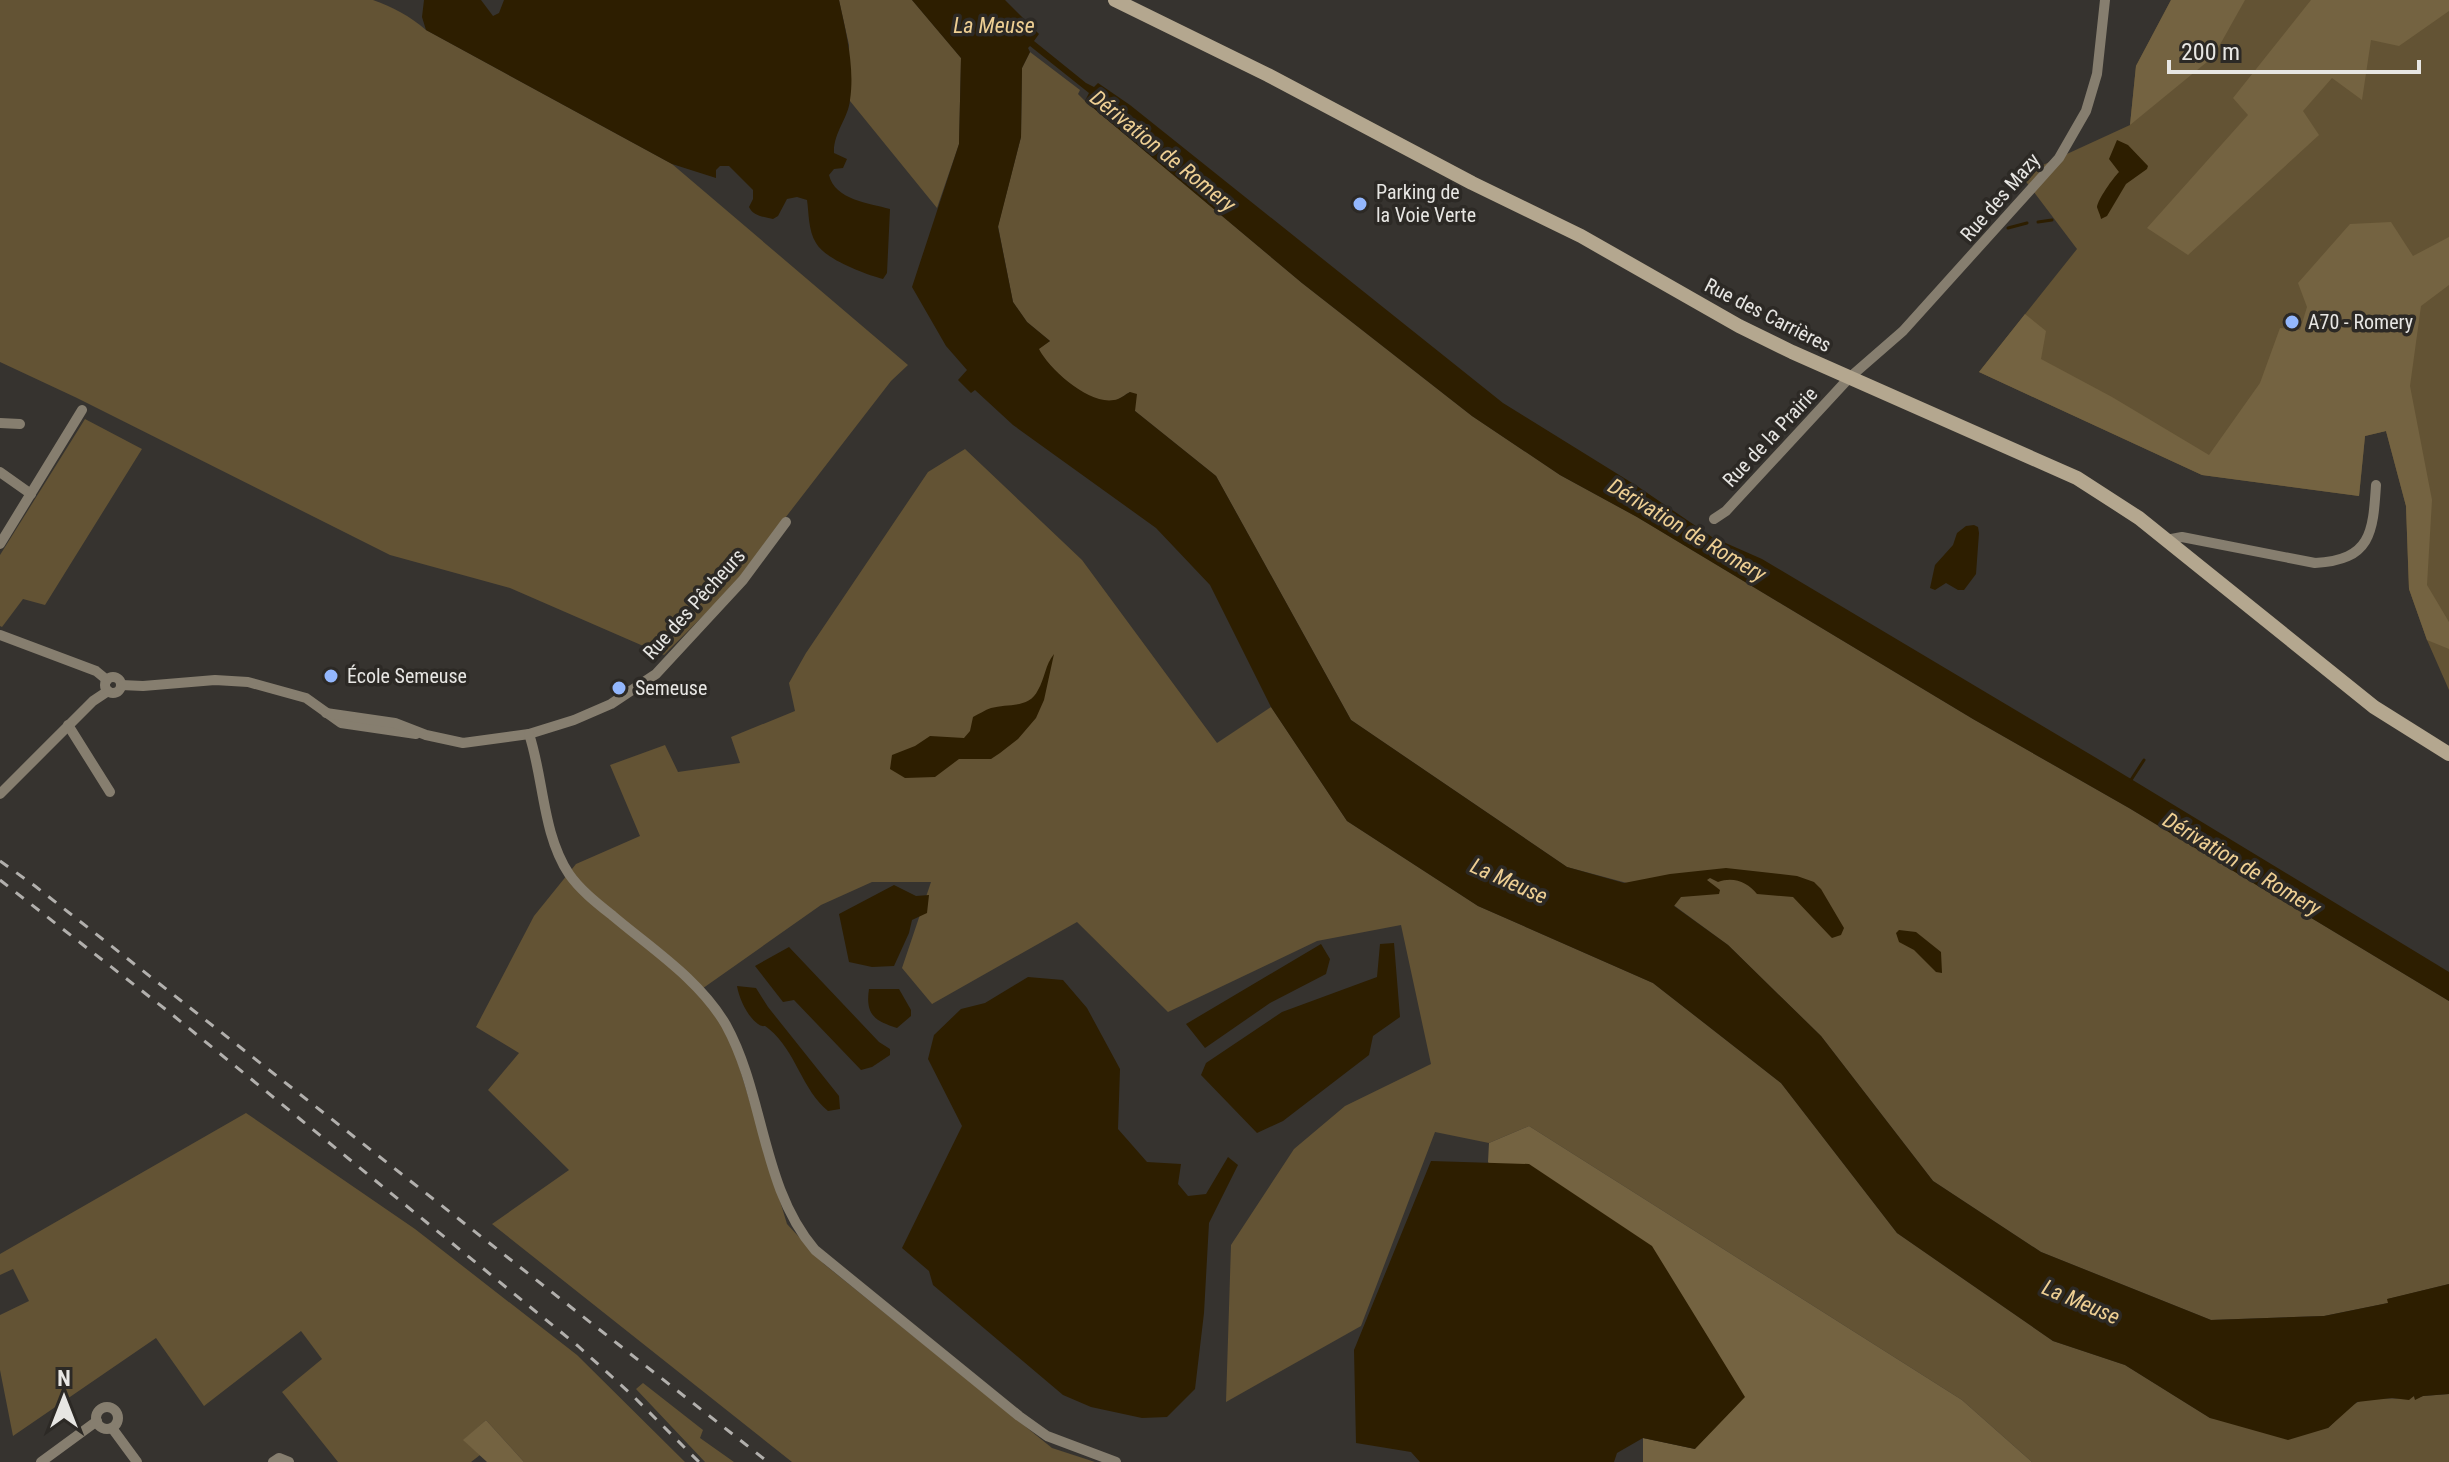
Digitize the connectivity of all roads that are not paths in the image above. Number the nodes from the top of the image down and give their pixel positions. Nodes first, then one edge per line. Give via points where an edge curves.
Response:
1 (1115, 0) edge
2 (2105, 0) edge
3 (1849, 378) junction
4 (82, 410) dead end
5 (0, 423) edge
6 (20, 424) dead end
7 (0, 472) edge
8 (2376, 485) dead end
9 (31, 494) junction
10 (1714, 519) dead end
11 (786, 522) dead end
12 (2166, 540) junction
13 (2196, 540) junction
14 (0, 544) edge
15 (2182, 553) junction
16 (0, 635) edge
17 (108, 685) junction
18 (68, 725) junction
19 (529, 734) junction
20 (2449, 754) edge
21 (110, 792) dead end
22 (0, 794) edge
23 (97, 1421) junction
24 (112, 1428) junction
25 (41, 1462) edge
26 (137, 1462) edge
27 (273, 1462) edge
28 (289, 1462) edge
29 (1116, 1462) edge

1 - 3 main road, Rue des Carrières via 1581,236 1752,333
2 - 3 street, Rue des Mazy via 2095,82 2086,111 2059,158 1903,331
3 - 10 street, Rue de la Prairie
3 - 12 main road, Rue des Carrières via 2077,478
4 - 9 street
5 - 6 street
7 - 9 street
8 - 13 street via 2373,527 2364,545 2335,562 2315,563
9 - 14 street
11 - 19 street, Rue des Pêcheurs via 743,580 656,674 611,704
12 - 13 street
12 - 15 main road, Rue des Carrières
13 - 15 street
15 - 20 main road, Rue des Carrières via 2374,707
16 - 17 street via 96,671
17 - 18 street
17 - 19 street, Rue des Pêcheurs via 118,692 121,685 248,682 306,698 326,713 395,723 463,743
18 - 21 street
18 - 22 street
19 - 29 street via 549,823 571,876 711,1001 727,1028 798,1231 1038,1429
23 - 24 street
23 - 24 street via 99,1411 111,1408 118,1416
23 - 25 street
24 - 26 street
27 - 28 street

